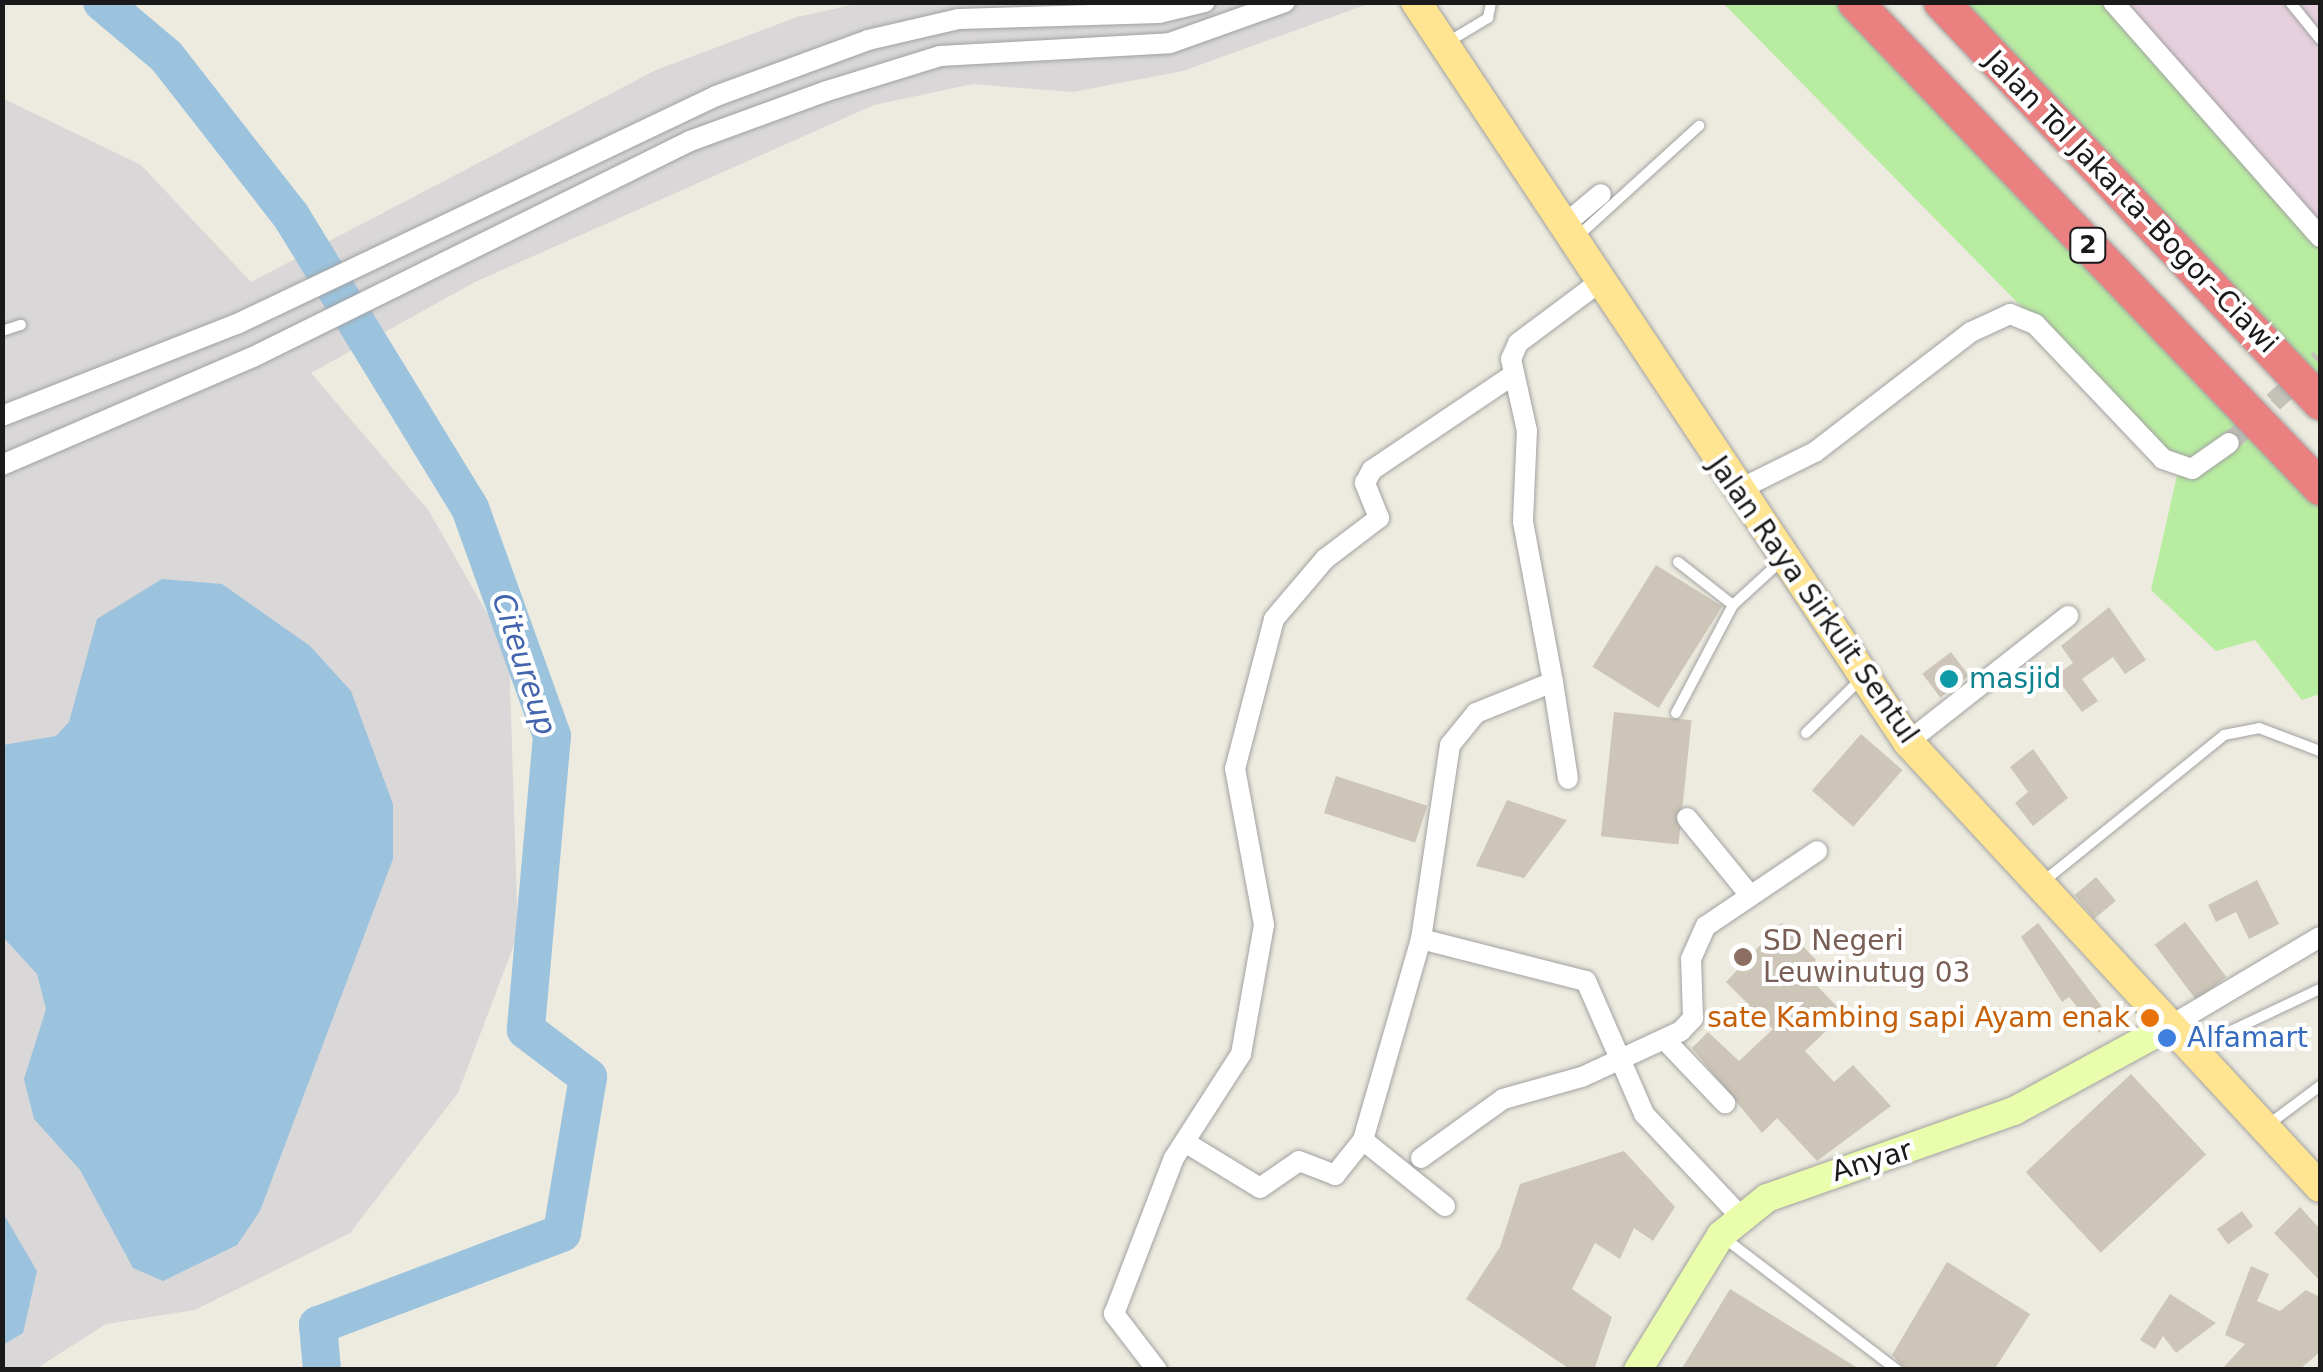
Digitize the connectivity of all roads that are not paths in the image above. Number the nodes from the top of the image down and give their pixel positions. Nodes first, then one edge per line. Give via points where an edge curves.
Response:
1 (1205, 2) edge
2 (1286, 2) edge
3 (1491, 2) edge
4 (1855, 2) edge
5 (1941, 2) edge
6 (2113, 2) edge
7 (2290, 2) edge
8 (1417, 3) edge
9 (1251, 9) edge
10 (2320, 39) edge
11 (1443, 44) junction
12 (1699, 126) dead end
13 (1601, 194) dead end
14 (430, 232) junction
15 (1569, 233) junction
16 (2320, 237) edge
17 (444, 263) junction
18 (1601, 282) junction
19 (21, 325) dead end
20 (2, 331) edge
21 (1513, 375) junction
22 (2320, 402) edge
23 (2, 416) edge
24 (2229, 444) tunnel mouth
25 (2, 464) edge
26 (2320, 487) edge
27 (1736, 491) junction
28 (1782, 561) junction
29 (1678, 562) dead end
30 (1733, 605) junction
31 (2068, 616) dead end
32 (1862, 678) junction
33 (1553, 682) junction
34 (1676, 713) dead end
35 (1806, 733) dead end
36 (1908, 742) junction
37 (2320, 751) edge
38 (1568, 778) dead end
39 (1688, 818) dead end
40 (1817, 851) dead end
41 (2038, 886) junction
42 (1749, 894) junction
43 (2320, 937) edge
44 (1421, 939) junction
45 (2320, 990) edge
46 (2170, 1026) junction
47 (1666, 1041) junction
48 (2193, 1049) junction
49 (1619, 1062) junction
50 (2320, 1086) edge
51 (1725, 1103) dead end
52 (2265, 1127) junction
53 (1363, 1140) junction
54 (1188, 1144) junction
55 (1421, 1158) dead end
56 (2320, 1187) edge
57 (1445, 1206) dead end
58 (1730, 1225) junction
59 (1151, 1367) edge
60 (1638, 1370) edge
61 (1897, 1370) edge

1 - 14 street via 1159,13 958,20 868,40 716,96
2 - 9 street
3 - 11 lane via 1488,18
4 - 26 highway, 2
5 - 22 highway, Jalan Tol Jakarta–Bogor–Ciawi / 2
6 - 16 street
7 - 10 lane
8 - 11 main road, Jalan Raya Sirkuit Sentul
9 - 17 street via 1170,43 922,62 690,142
11 - 15 main road, Jalan Raya Sirkuit Sentul
12 - 15 lane
13 - 15 street
14 - 17 street
14 - 23 street via 237,324
15 - 18 main road, Jalan Raya Sirkuit Sentul
17 - 25 street via 253,357
18 - 21 street via 1518,343
18 - 27 main road, Jalan Raya Sirkuit Sentul
19 - 20 lane
21 - 33 street via 1528,431 1523,521
21 - 54 street via 1372,470 1365,483 1379,518 1325,559 1274,619 1235,769 1264,925 1237,1066
24 - 27 street via 2192,470 2163,459 2035,324 2010,314 1971,332 1815,452
27 - 28 main road, Jalan Raya Sirkuit Sentul
28 - 30 lane
28 - 32 main road, Jalan Raya Sirkuit Sentul
29 - 30 lane
30 - 34 lane
31 - 36 street
32 - 35 lane
32 - 36 main road, Jalan Raya Sirkuit Sentul
33 - 38 street
33 - 44 street via 1461,724
36 - 41 main road, Jalan Raya Sirkuit Sentul
37 - 41 lane via 2259,728 2224,735
39 - 42 street
40 - 42 street
41 - 46 main road, Jalan Raya Sirkuit Sentul
42 - 47 street via 1706,926 1691,958 1692,1018
43 - 46 street
44 - 49 street via 1586,981
44 - 53 street
45 - 48 lane
46 - 48 main road, Jalan Raya Sirkuit Sentul
46 - 58 street, Anyar via 2014,1111 1808,1180
47 - 49 street
47 - 51 street
48 - 52 main road, Jalan Raya Sirkuit Sentul
49 - 55 street via 1504,1098
49 - 58 street via 1644,1114
50 - 52 lane
52 - 56 main road, Jalan Raya Sirkuit Sentul
53 - 54 street via 1335,1175 1299,1161 1260,1188
53 - 57 street
54 - 59 street via 1166,1176 1114,1314
58 - 60 street
58 - 61 lane

